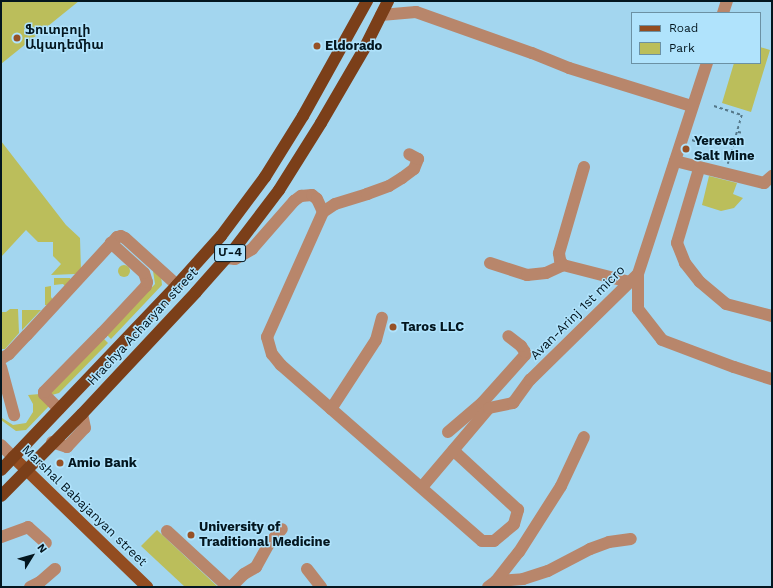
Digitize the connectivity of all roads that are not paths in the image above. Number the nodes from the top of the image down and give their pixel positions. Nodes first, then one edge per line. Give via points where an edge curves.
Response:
1 (367, 1) edge
2 (388, 1) edge
3 (727, 1) edge
4 (723, 12) edge
5 (381, 15) junction
6 (707, 64) edge
7 (692, 106) junction
8 (410, 154) dead end
9 (675, 162) junction
10 (584, 167) dead end
11 (699, 168) junction
12 (772, 176) edge
13 (323, 212) junction
14 (110, 243) junction
15 (226, 258) junction
16 (490, 263) dead end
17 (563, 265) junction
18 (633, 278) junction
19 (177, 285) junction
20 (772, 316) edge
21 (382, 318) dead end
22 (508, 336) dead end
23 (1, 360) edge
24 (1, 367) edge
25 (772, 379) edge
26 (486, 405) junction
27 (59, 409) junction
28 (332, 409) junction
29 (14, 415) dead end
30 (448, 432) dead end
31 (584, 437) dead end
32 (1, 445) edge
33 (453, 450) junction
34 (13, 457) junction
35 (1, 470) edge
36 (26, 470) junction
37 (422, 487) junction
38 (1, 496) edge
39 (282, 529) dead end
40 (167, 531) dead end
41 (1, 537) edge
42 (631, 539) dead end
43 (46, 543) dead end
44 (55, 569) dead end
45 (307, 569) dead end
46 (492, 584) edge
47 (30, 587) edge
48 (147, 587) edge
49 (230, 587) edge
50 (321, 587) edge

1 - 19 highway, Hrachya Acharyan street / Մ-4 via 303,116 265,177 221,236
2 - 5 highway, Hrachya Acharyan street / Մ-4
3 - 4 street
5 - 7 street via 416,12 569,68
5 - 15 highway, Hrachya Acharyan street / Մ-4 via 322,124 279,190
6 - 7 street
7 - 9 street
8 - 13 street via 418,159 414,169 402,178 389,186 335,204
9 - 11 street
9 - 18 street
10 - 17 street via 559,253
11 - 12 street via 764,183
11 - 20 street via 677,243 683,258 700,282 726,304
13 - 15 street via 321,204 312,195 301,196 252,249 235,259
13 - 28 street via 267,337 272,354 280,365
14 - 19 street via 121,236 125,238
14 - 23 street via 32,330
14 - 27 street via 144,273 146,286 44,392
15 - 36 highway, Hrachya Acharyan street / Մ-4 via 82,414
16 - 17 street via 527,275 546,273
17 - 18 street
18 - 25 street, Avan-Arinj 1st micro via 638,309 662,340
18 - 26 street, Avan-Arinj 1st micro via 530,380 513,403
19 - 27 highway, Hrachya Acharyan street / Մ-4
21 - 28 street via 376,340
22 - 26 street via 521,346 525,355
24 - 29 street
26 - 30 street
26 - 33 street
27 - 34 highway, Hrachya Acharyan street / Մ-4
28 - 37 street
31 - 46 street via 561,486 519,552
32 - 34 street, Marshal Babajanyan street
33 - 37 street
33 - 37 street via 518,510 514,524 494,541 482,541
34 - 35 highway, Hrachya Acharyan street / Մ-4
34 - 36 main road, Marshal Babajanyan street
36 - 38 highway, Hrachya Acharyan street / Մ-4
36 - 48 main road, Marshal Babajanyan street
39 - 49 street via 268,544 256,567
40 - 49 street
41 - 43 street via 28,527
42 - 46 street via 609,542 590,549 548,571 523,579
44 - 47 street
45 - 50 street

